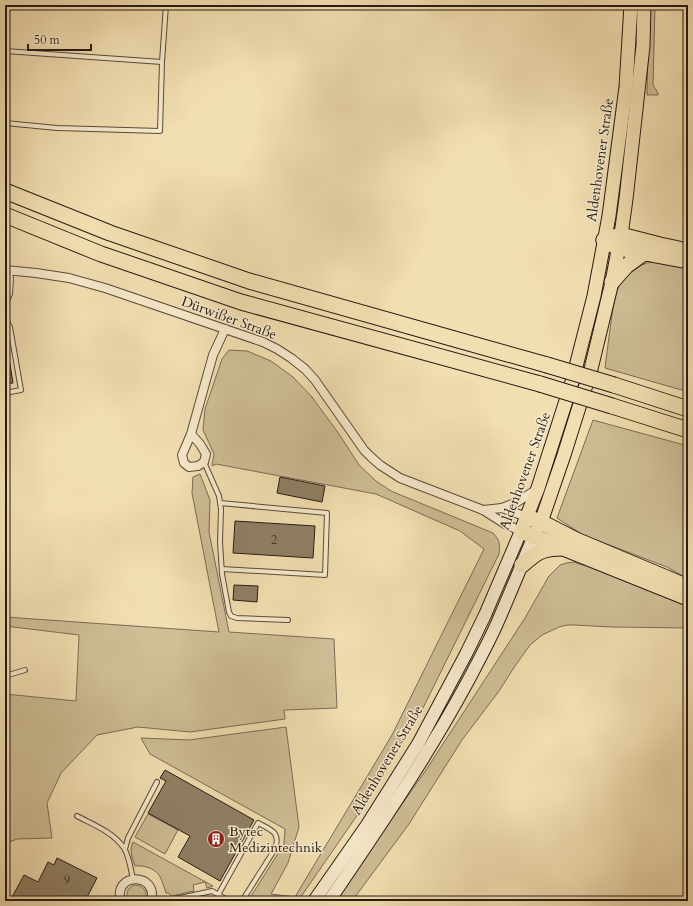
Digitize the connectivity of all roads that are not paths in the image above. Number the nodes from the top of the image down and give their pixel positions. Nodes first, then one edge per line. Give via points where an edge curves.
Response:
1 (166, 5) edge
2 (631, 5) edge
3 (644, 5) edge
4 (5, 51) edge
5 (162, 62) junction
6 (5, 124) edge
7 (5, 191) edge
8 (5, 215) edge
9 (604, 240) junction
10 (620, 241) junction
11 (688, 251) edge
12 (644, 253) junction
13 (688, 261) edge
14 (8, 270) edge
15 (612, 282) junction
16 (5, 304) edge
17 (5, 318) edge
18 (7, 327) edge
19 (225, 329) junction
20 (5, 393) edge
21 (642, 394) junction
22 (688, 398) edge
23 (688, 408) edge
24 (688, 430) edge
25 (191, 434) junction
26 (204, 462) junction
27 (538, 488) junction
28 (220, 503) junction
29 (502, 508) junction
30 (483, 510) junction
31 (534, 519) junction
32 (528, 534) junction
33 (562, 548) junction
34 (522, 565) junction
35 (222, 569) junction
36 (688, 587) edge
37 (688, 598) edge
38 (288, 620) dead end
39 (25, 670) dead end
40 (5, 676) edge
41 (157, 782) dead end
42 (77, 816) dead end
43 (125, 849) junction
44 (133, 879) junction
45 (218, 895) junction
46 (121, 901) edge
47 (153, 901) edge
48 (166, 901) edge
49 (229, 901) edge
50 (242, 901) edge
51 (314, 901) edge
52 (330, 901) edge

1 - 5 lane
2 - 9 main road, Aldenhovener Straße via 626,87
3 - 10 main road, Aldenhovener Straße via 643,46
4 - 5 lane
5 - 6 lane via 160,131
7 - 21 highway, bridge via 110,234 249,281
8 - 24 highway, bridge via 102,254 241,302 540,384
9 - 10 highway
9 - 27 main road, Aldenhovener Straße via 594,296 572,382
10 - 11 highway
10 - 12 highway
10 - 15 main road, Aldenhovener Straße
12 - 13 highway
12 - 15 highway via 626,266
14 - 16 lane via 11,279 10,294
14 - 19 street, Dürwißer Straße via 69,278
15 - 31 main road, Aldenhovener Straße via 588,376 564,455
17 - 18 lane
18 - 20 lane via 21,390
19 - 25 street via 213,355
19 - 30 street, Dürwißer Straße via 277,349 305,369 364,450 386,469 400,478
21 - 22 highway
21 - 23 highway
25 - 26 street via 206,454
25 - 26 street via 182,455 184,463 189,467
26 - 28 lane
27 - 29 street, Dürwißer Straße via 517,502
27 - 31 main road, Aldenhovener Straße
28 - 35 lane
28 - 35 lane via 327,513 325,575
29 - 30 street, Dürwißer Straße
29 - 31 street, Dürwißer Straße
30 - 32 street, Dürwißer Straße
31 - 32 main road, Aldenhovener Straße
31 - 36 highway via 576,540
32 - 33 highway
32 - 34 main road, Aldenhovener Straße
32 - 51 main road, Aldenhovener Straße via 418,744
33 - 34 highway via 537,552
33 - 37 highway
34 - 52 main road, Aldenhovener Straße via 499,620 455,703 377,831
35 - 38 lane via 231,616
39 - 40 lane
41 - 43 lane via 128,838
42 - 43 lane via 111,834
43 - 44 lane
44 - 46 street via 123,884 120,889
44 - 47 street via 144,880 148,884
45 - 48 lane via 212,891
45 - 49 lane
45 - 50 lane via 258,823 274,832 277,843

